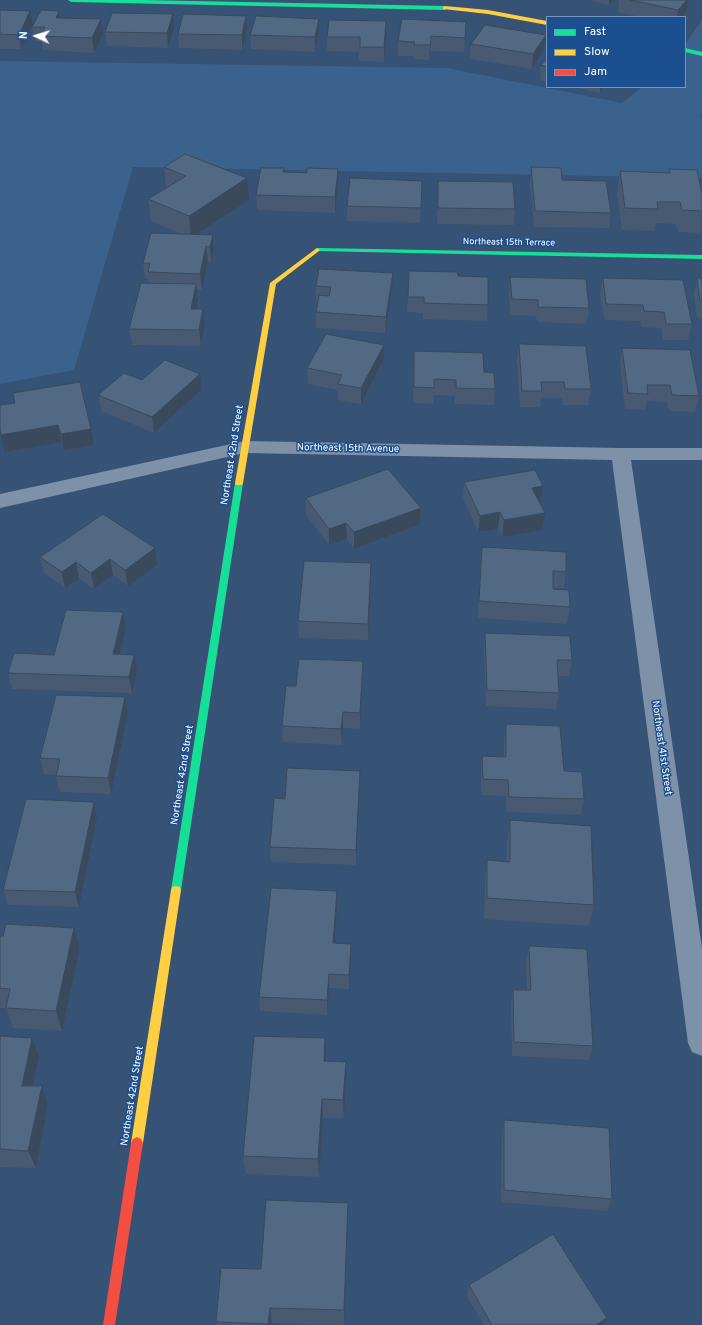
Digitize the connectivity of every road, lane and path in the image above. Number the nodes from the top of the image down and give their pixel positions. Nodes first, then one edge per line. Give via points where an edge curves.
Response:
1 (71, 0) edge
2 (436, 4) edge
3 (546, 23) edge
4 (686, 50) edge
5 (702, 54) edge
6 (316, 250) joint
7 (702, 257) edge
8 (245, 447) junction
9 (621, 454) junction
10 (702, 454) edge
11 (0, 501) edge
12 (702, 1043) edge
13 (109, 1325) edge

1 - 2 street
2 - 3 street
4 - 5 street
6 - 7 street, Northeast 15th Terrace
6 - 8 street, Northeast 42nd Street via 273,283
8 - 9 street, Northeast 15th Avenue
8 - 11 street, Northeast 15th Avenue
8 - 13 street, Northeast 42nd Street
9 - 10 street, Northeast 15th Avenue
9 - 12 street, Northeast 41st Street

